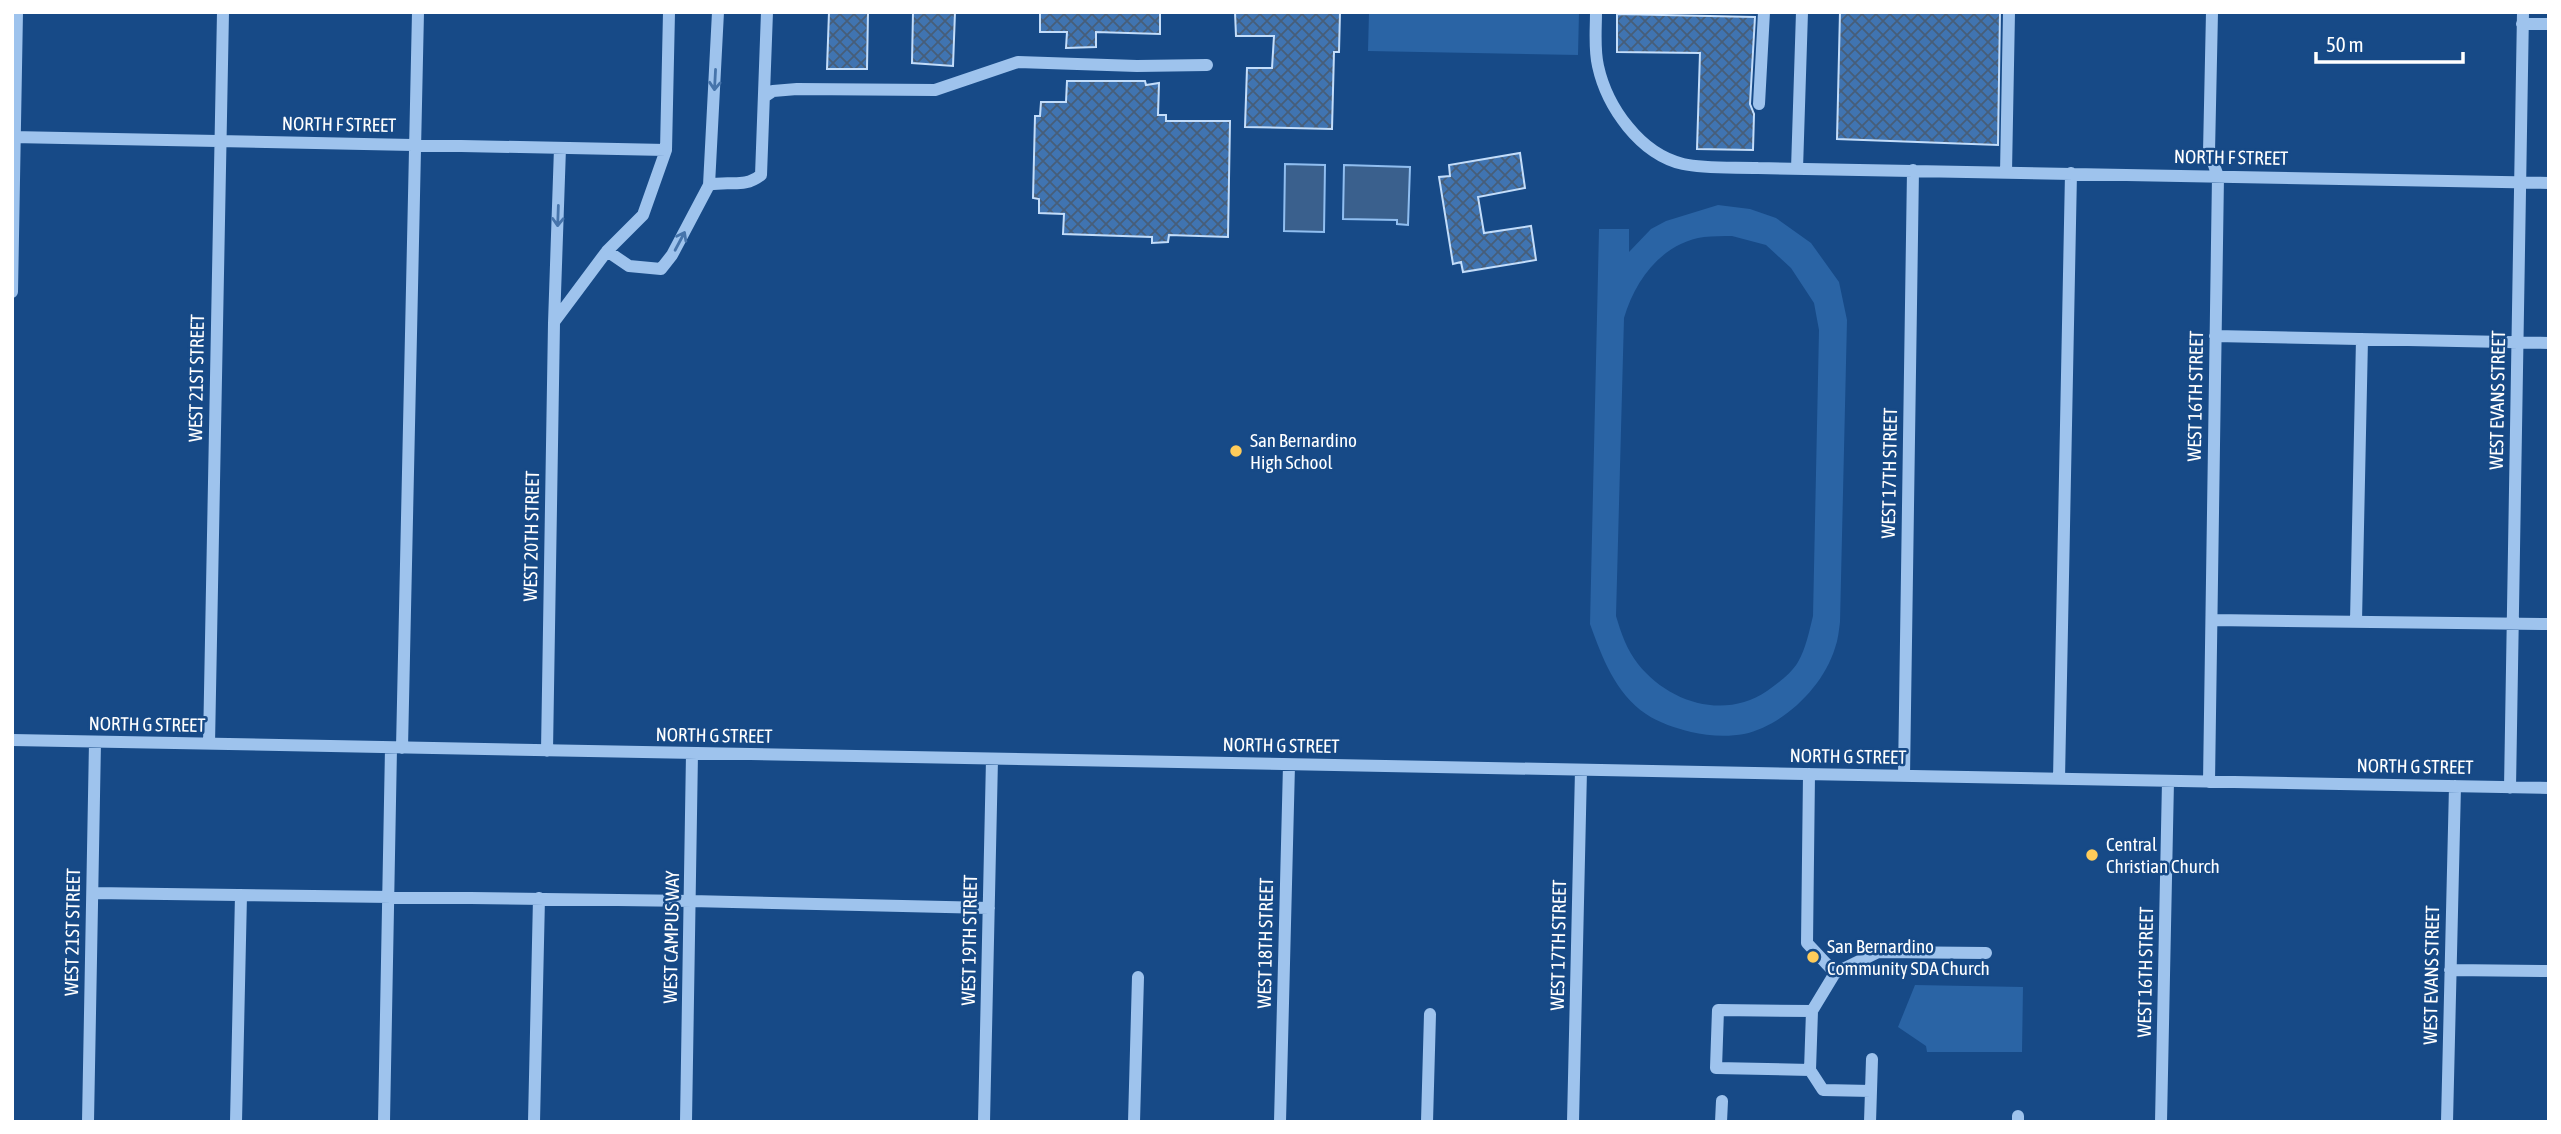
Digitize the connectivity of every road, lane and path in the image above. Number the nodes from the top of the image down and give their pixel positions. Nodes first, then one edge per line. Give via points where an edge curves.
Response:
1 (17, 12) edge
2 (223, 12) edge
3 (418, 12) edge
4 (669, 12) edge
5 (718, 12) edge
6 (767, 12) edge
7 (1596, 12) edge
8 (1764, 12) edge
9 (1802, 12) edge
10 (2010, 12) edge
11 (2213, 12) edge
12 (2523, 18) edge
13 (2549, 24) edge
14 (1207, 65) dead end
15 (764, 97) junction
16 (1759, 104) dead end
17 (14, 137) edge
18 (219, 141) junction
19 (414, 145) junction
20 (560, 148) junction
21 (666, 150) junction
22 (1797, 169) junction
23 (1913, 170) junction
24 (2006, 172) junction
25 (2071, 173) junction
26 (2218, 176) junction
27 (2520, 182) junction
28 (2549, 183) edge
29 (709, 185) junction
30 (607, 251) junction
31 (12, 292) edge
32 (554, 323) junction
33 (2215, 336) junction
34 (2361, 339) junction
35 (2518, 342) junction
36 (2549, 343) edge
37 (2211, 620) junction
38 (2356, 621) junction
39 (2513, 623) junction
40 (2549, 624) edge
41 (12, 740) edge
42 (95, 742) junction
43 (209, 744) junction
44 (397, 748) junction
45 (547, 751) junction
46 (692, 753) junction
47 (992, 759) junction
48 (1289, 765) junction
49 (1581, 770) junction
50 (1809, 774) junction
51 (1904, 776) junction
52 (2059, 779) junction
53 (2168, 781) junction
54 (2209, 782) junction
55 (2455, 786) junction
56 (2510, 788) junction
57 (2549, 788) edge
58 (93, 893) junction
59 (240, 895) junction
60 (390, 897) junction
61 (539, 898) junction
62 (691, 901) junction
63 (989, 908) junction
64 (1986, 953) dead end
65 (2450, 970) junction
66 (2549, 971) edge
67 (1835, 974) junction
68 (1138, 977) dead end
69 (1812, 1011) junction
70 (1430, 1014) dead end
71 (1872, 1059) dead end
72 (1810, 1070) junction
73 (1871, 1091) junction
74 (1721, 1101) dead end
75 (88, 1122) edge
76 (236, 1122) edge
77 (384, 1122) edge
78 (534, 1122) edge
79 (686, 1122) edge
80 (984, 1122) edge
81 (1134, 1122) edge
82 (1280, 1122) edge
83 (1427, 1122) edge
84 (1573, 1122) edge
85 (1721, 1122) edge
86 (1870, 1122) edge
87 (2161, 1122) edge
88 (2447, 1122) edge

1 - 17 street
2 - 18 street, WEST 21ST STREET
3 - 19 street
4 - 21 street
5 -> 29 street
6 - 15 street
7 - 22 street, NORTH F STREET via 1598,66 1611,101 1629,128 1653,151 1683,164
8 - 16 street
9 - 22 street
10 - 24 street
11 - 26 street, WEST 16TH STREET via 2209,152
12 - 13 street
12 - 27 street, WEST EVANS STREET
14 - 15 street via 1018,62 934,90 797,89 773,91
15 - 29 street via 761,175 751,183
17 - 18 street, NORTH F STREET
17 - 31 street
18 - 19 street, NORTH F STREET
18 - 43 street, WEST 21ST STREET
19 - 20 street, NORTH F STREET
19 - 44 street
20 - 21 street, NORTH F STREET
20 -> 32 street, WEST 20TH STREET
21 - 30 street via 643,215
22 - 23 street, NORTH F STREET
23 - 24 street, NORTH F STREET
23 - 51 street, WEST 17TH STREET
24 - 25 street, NORTH F STREET
25 - 26 street, NORTH F STREET
25 - 52 street
26 - 27 street, NORTH F STREET
26 - 33 street, WEST 16TH STREET
27 - 28 street, NORTH F STREET
27 - 35 street, WEST EVANS STREET
30 -> 29 street via 629,266 661,269
30 - 32 street
32 - 45 street, WEST 20TH STREET
33 - 34 street
33 - 37 street, WEST 16TH STREET
34 - 35 street
34 - 38 street
35 - 36 street
35 - 39 street, WEST EVANS STREET
37 - 38 street
37 - 54 street, WEST 16TH STREET
38 - 39 street
39 - 40 street
39 - 56 street, WEST EVANS STREET
41 - 42 street, NORTH G STREET
42 - 43 street, NORTH G STREET
42 - 58 street, WEST 21ST STREET
43 - 44 street, NORTH G STREET
44 - 45 street, NORTH G STREET
44 - 60 street
45 - 46 street, NORTH G STREET
46 - 47 street, NORTH G STREET
46 - 62 street, WEST CAMPUS WAY
47 - 48 street, NORTH G STREET
47 - 63 street, WEST 19TH STREET
48 - 49 street, NORTH G STREET
48 - 82 street, WEST 18TH STREET
49 - 50 street, NORTH G STREET
49 - 84 street, WEST 17TH STREET
50 - 51 street, NORTH G STREET
50 - 67 street via 1807,943
51 - 52 street, NORTH G STREET
52 - 53 street, NORTH G STREET
53 - 54 street, NORTH G STREET
53 - 87 street, WEST 16TH STREET
54 - 55 street, NORTH G STREET
55 - 56 street, NORTH G STREET
55 - 65 street, WEST EVANS STREET
56 - 57 street, NORTH G STREET
58 - 59 street
58 - 75 street, WEST 21ST STREET
59 - 60 street
59 - 76 street
60 - 61 street
60 - 77 street
61 - 62 street
61 - 78 street
62 - 63 street
62 - 79 street, WEST CAMPUS WAY
63 - 80 street, WEST 19TH STREET
64 - 67 street via 1878,952
65 - 66 street
65 - 88 street, WEST EVANS STREET
67 - 69 street
68 - 81 street
69 - 72 street
69 - 72 street via 1718,1010 1716,1068
70 - 83 street
71 - 73 street
72 - 73 street via 1824,1090
73 - 86 street
74 - 85 street

